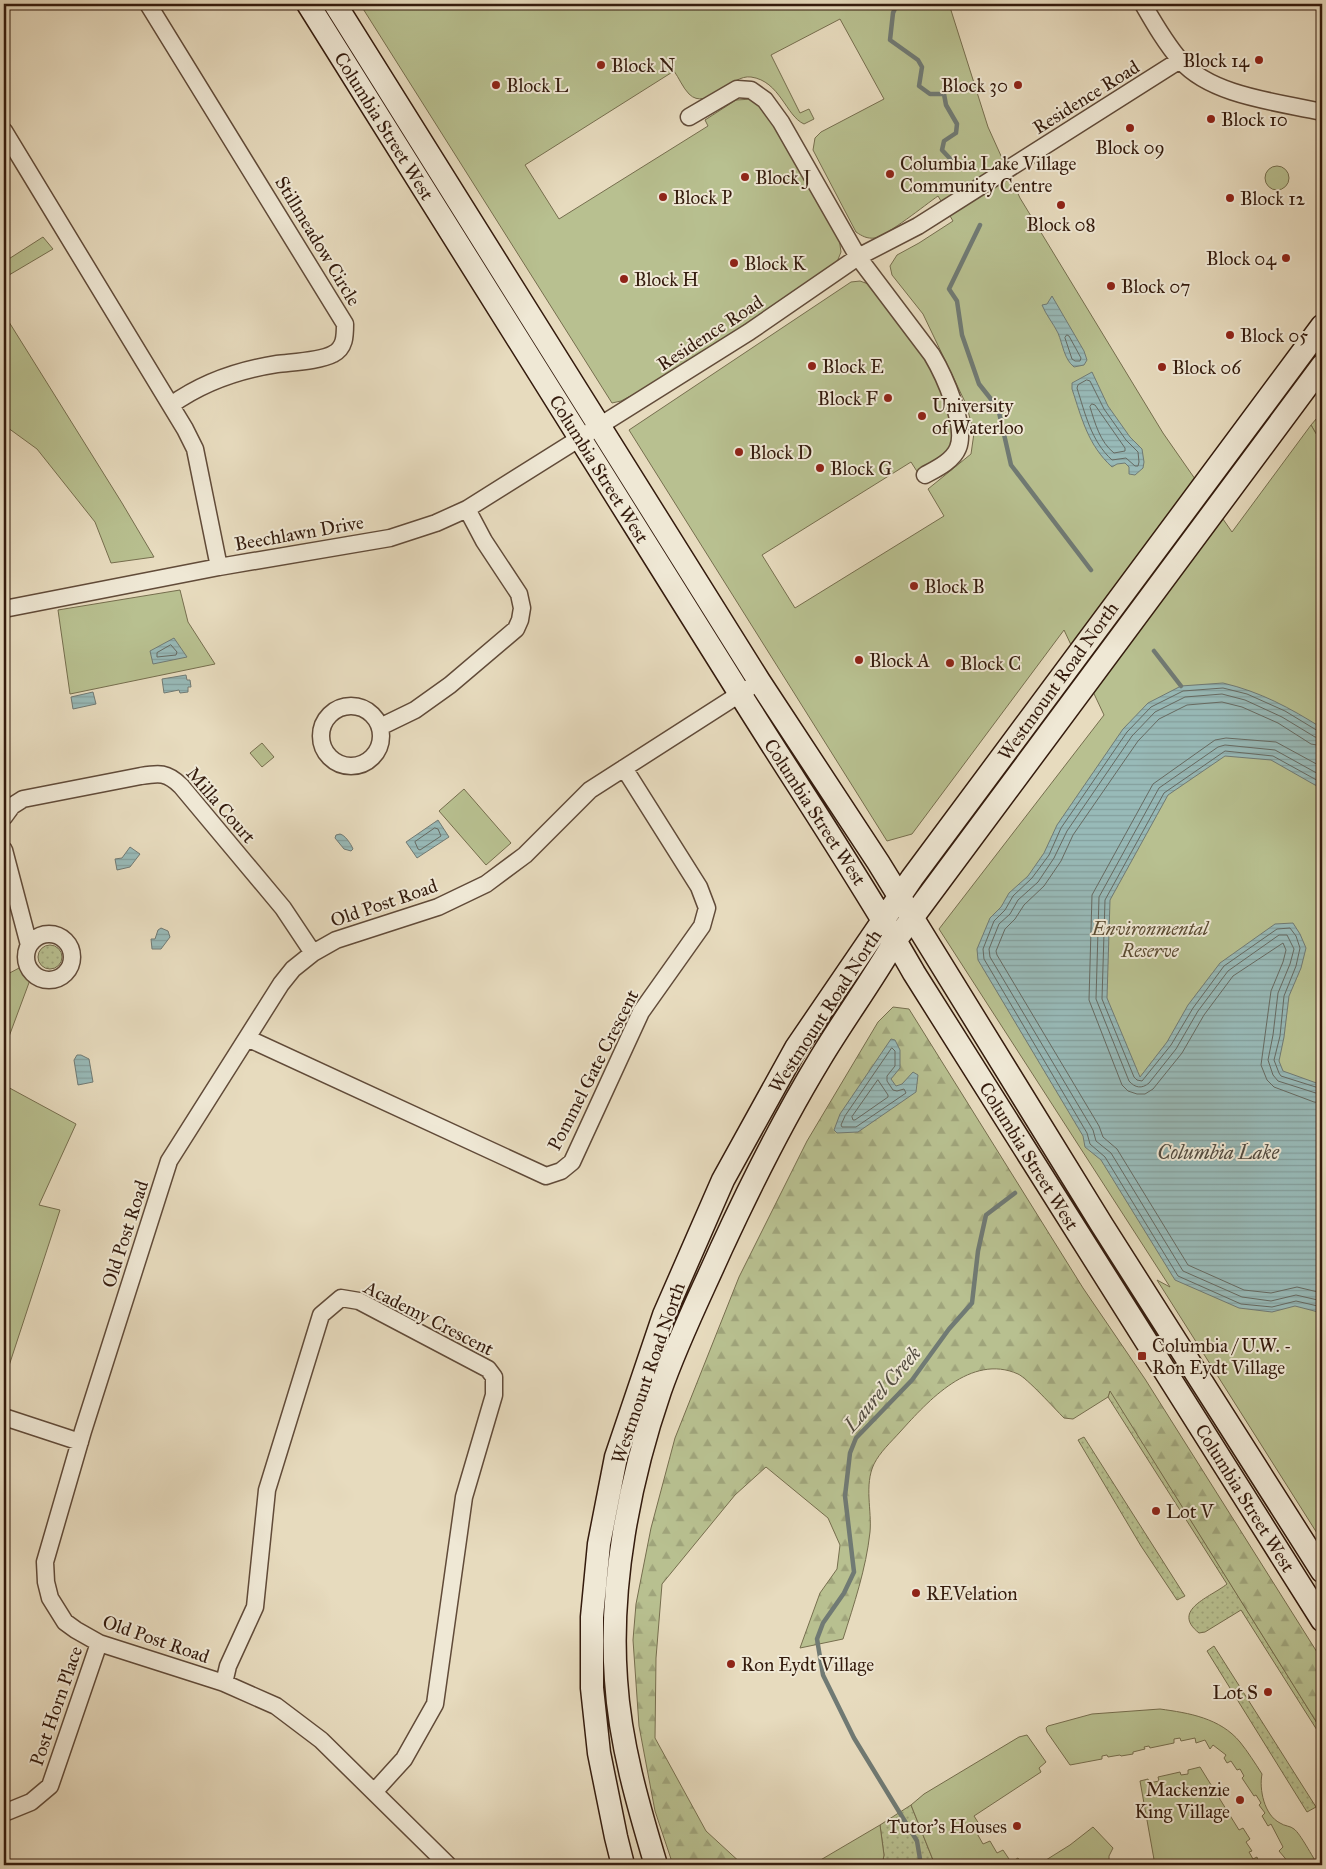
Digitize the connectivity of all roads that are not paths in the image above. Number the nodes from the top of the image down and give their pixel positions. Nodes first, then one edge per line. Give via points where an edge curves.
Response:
1 (148, 4) edge
2 (308, 4) edge
3 (334, 4) edge
4 (1142, 4) edge
5 (1180, 60) junction
6 (1322, 112) edge
7 (689, 117) dead end
8 (4, 131) edge
9 (858, 257) junction
10 (1322, 326) edge
11 (1322, 366) edge
12 (171, 405) junction
13 (600, 426) junction
14 (580, 437) junction
15 (925, 475) dead end
16 (467, 509) junction
17 (219, 567) junction
18 (4, 609) edge
19 (759, 681) junction
20 (740, 694) junction
21 (380, 727) dead end
22 (624, 768) junction
23 (4, 817) edge
24 (4, 850) edge
25 (899, 898) junction
26 (912, 918) junction
27 (884, 920) junction
28 (895, 941) junction
29 (29, 945) dead end
30 (313, 953) junction
31 (247, 1038) junction
32 (4, 1417) edge
33 (80, 1442) junction
34 (1322, 1571) edge
35 (1322, 1620) edge
36 (98, 1643) junction
37 (224, 1683) junction
38 (374, 1792) junction
39 (4, 1814) edge
40 (448, 1865) edge
41 (623, 1865) edge
42 (656, 1865) edge

1 - 12 street, Stillmeadow Circle via 345,324 346,337 334,354 258,367 217,379 187,393
2 - 14 main road, Columbia Street West
3 - 13 main road, Columbia Street West
4 - 5 street
5 - 6 street via 1196,74 1221,88
5 - 9 street, Residence Road via 918,226
7 - 9 street via 736,90 751,90 765,100 781,122
8 - 12 street
9 - 13 street, Residence Road via 749,332
9 - 15 street via 932,355 952,399 961,436 958,449 950,459
10 - 25 main road, Westmount Road North
11 - 26 main road, Westmount Road North
12 - 17 street via 195,449
13 - 14 street, Residence Road
13 - 19 main road, Columbia Street West
14 - 16 street, Beechlawn Drive
14 - 20 main road, Columbia Street West
16 - 17 street, Beechlawn Drive via 390,538
16 - 21 street via 519,594 520,620 516,629 450,685 415,710
17 - 18 street, Beechlawn Drive
19 - 20 street, Old Post Road
19 - 25 main road, Columbia Street West
20 - 22 street, Old Post Road
20 - 27 main road, Columbia Street West
22 - 30 street, Old Post Road via 590,790 525,855 486,884 438,907 336,940
22 - 31 street, Pommel Gate Crescent via 699,887 707,908 702,926 641,1012 572,1162 562,1171 546,1176
23 - 30 street, Milla Court via 23,799 141,776 168,775 175,779 283,908
24 - 29 street
25 - 26 main road, Columbia Street West
25 - 27 main road, Westmount Road North
26 - 28 main road, Westmount Road North
26 - 34 main road, Columbia Street West
27 - 28 main road, Columbia Street West
27 - 41 main road, Westmount Road North via 796,1048 723,1180 664,1315 616,1457 599,1544 592,1618 592,1688 600,1753
28 - 35 main road, Columbia Street West
28 - 42 main road, Westmount Road North via 820,1059 748,1190 663,1383 635,1477 618,1571 614,1618 616,1681 625,1750
30 - 31 street, Old Post Road via 293,969
31 - 33 street, Old Post Road via 169,1161
32 - 33 street
33 - 36 street, Old Post Road via 45,1562 46,1582 50,1598 65,1622
36 - 37 street, Old Post Road
36 - 39 street, Post Horn Place via 50,1786 32,1802
37 - 38 street, Old Post Road via 276,1706 321,1740
37 - 38 street, Academy Crescent via 228,1666 255,1607 267,1490 321,1315 341,1298 359,1300 488,1369 494,1376 494,1395 464,1497 435,1704 404,1759
38 - 40 street, Old Post Road

